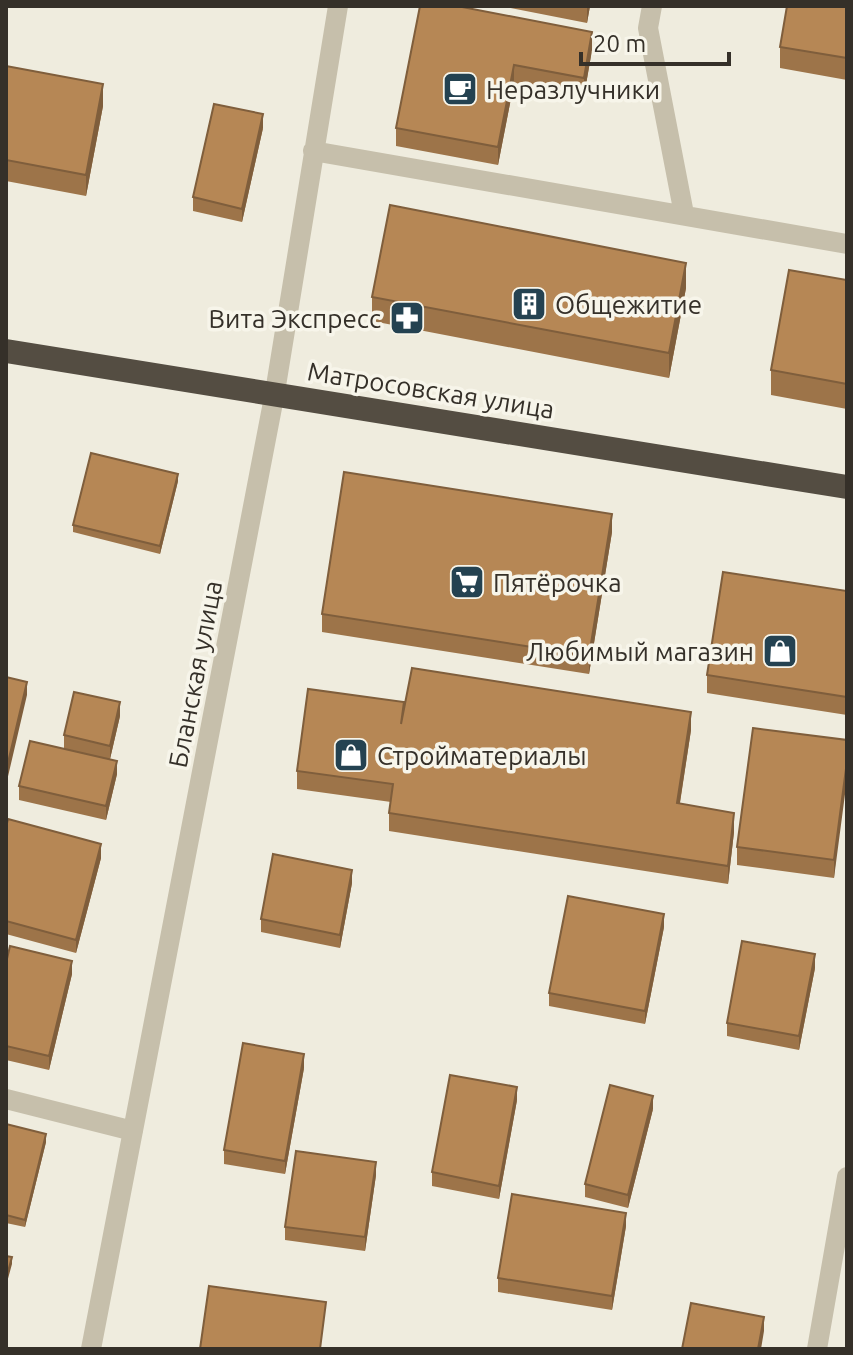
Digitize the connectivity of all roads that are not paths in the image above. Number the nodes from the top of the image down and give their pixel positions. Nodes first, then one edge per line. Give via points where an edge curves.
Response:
1 (338, 6) edge
2 (652, 6) edge
3 (313, 151) junction
4 (684, 214) junction
5 (847, 244) edge
6 (6, 351) edge
7 (275, 392) junction
8 (847, 487) edge
9 (6, 1099) edge
10 (133, 1131) junction
11 (847, 1177) edge
12 (91, 1349) edge
13 (817, 1349) edge

1 - 3 street, Бланская улица
2 - 4 street via 648,28
3 - 4 street
3 - 7 street, Бланская улица
4 - 5 street
6 - 7 highway, Матросовская улица
7 - 8 highway, Матросовская улица
7 - 10 street, Бланская улица
9 - 10 street
10 - 12 street, Бланская улица
11 - 13 street

